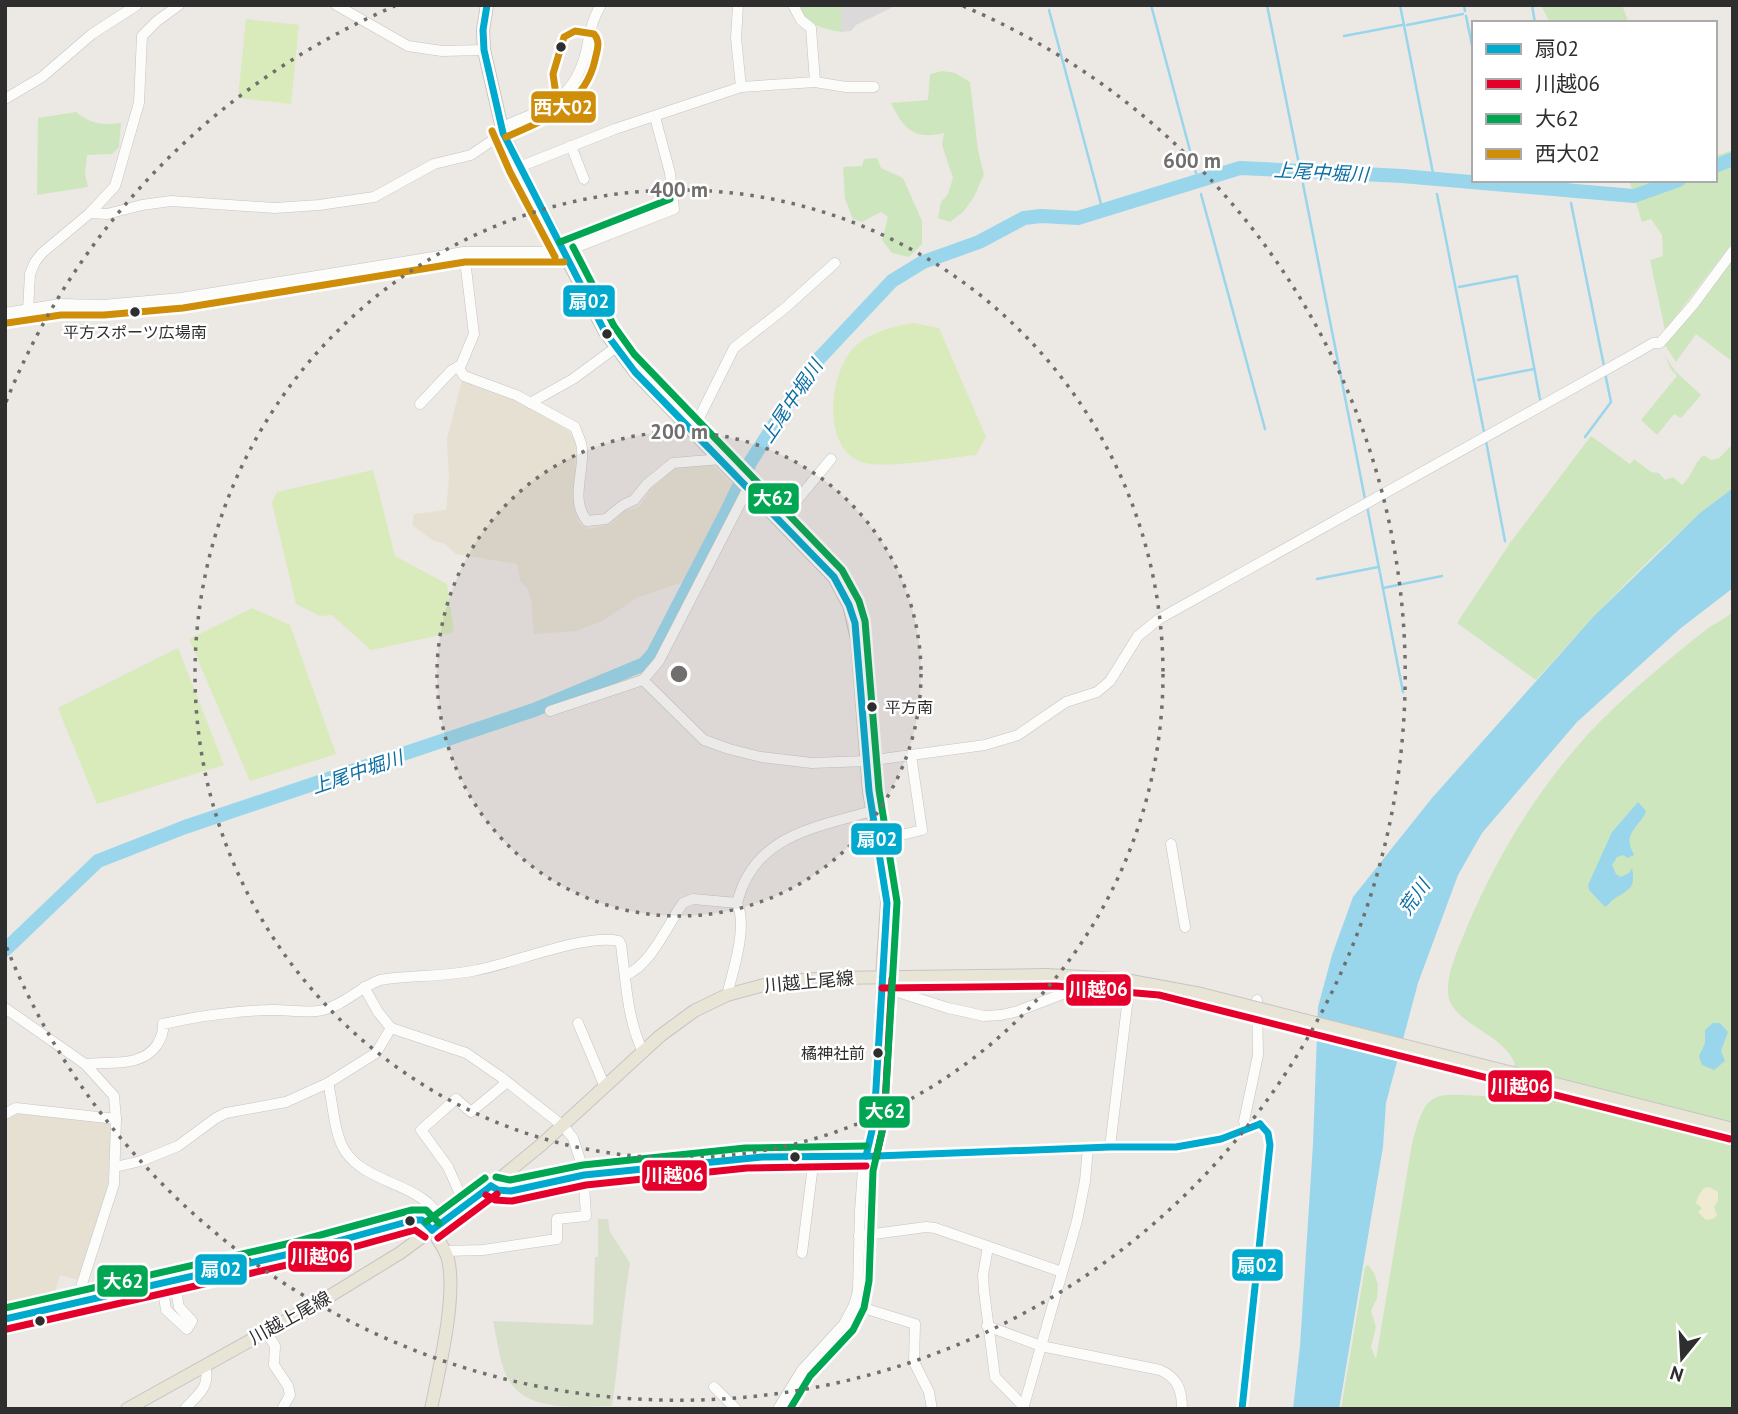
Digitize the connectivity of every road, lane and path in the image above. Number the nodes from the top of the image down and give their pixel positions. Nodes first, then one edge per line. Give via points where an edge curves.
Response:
1 (137, 5) edge
2 (179, 5) edge
3 (336, 5) edge
4 (487, 5) edge
5 (601, 5) edge
6 (738, 5) edge
7 (793, 5) edge
8 (484, 50) junction
9 (815, 82) junction
10 (874, 87) dead end
11 (741, 88) junction
12 (5, 99) edge
13 (655, 117) junction
14 (503, 130) junction
15 (571, 146) junction
16 (519, 167) junction
17 (584, 179) dead end
18 (90, 213) junction
19 (1733, 251) edge
20 (464, 252) junction
21 (564, 252) junction
22 (835, 263) dead end
23 (28, 310) junction
24 (5, 313) edge
25 (615, 348) junction
26 (458, 367) junction
27 (530, 403) junction
28 (420, 404) dead end
29 (693, 430) junction
30 (721, 459) junction
31 (831, 459) dead end
32 (744, 483) junction
33 (780, 521) junction
34 (643, 680) junction
35 (550, 711) dead end
36 (911, 755) junction
37 (867, 761) junction
38 (872, 811) junction
39 (877, 841) junction
40 (1171, 844) dead end
41 (737, 903) junction
42 (1185, 927) dead end
43 (625, 975) junction
44 (882, 982) junction
45 (364, 987) junction
46 (1129, 989) junction
47 (727, 995) junction
48 (1257, 1000) dead end
49 (5, 1008) edge
50 (1256, 1018) junction
51 (578, 1023) dead end
52 (391, 1028) junction
53 (642, 1052) junction
54 (85, 1064) junction
55 (328, 1083) junction
56 (506, 1083) junction
57 (605, 1087) junction
58 (5, 1114) edge
59 (116, 1119) junction
60 (563, 1126) junction
61 (1246, 1129) junction
62 (1733, 1129) edge
63 (1110, 1147) junction
64 (1088, 1148) junction
65 (866, 1156) junction
66 (814, 1157) junction
67 (115, 1167) junction
68 (584, 1175) junction
69 (491, 1186) junction
70 (465, 1205) junction
71 (437, 1226) junction
72 (859, 1236) junction
73 (988, 1247) junction
74 (445, 1251) junction
75 (802, 1253) dead end
76 (1062, 1272) junction
77 (174, 1280) junction
78 (162, 1283) junction
79 (78, 1303) junction
80 (854, 1305) junction
81 (5, 1319) edge
82 (987, 1326) junction
83 (266, 1332) junction
84 (1041, 1346) junction
85 (205, 1366) junction
86 (714, 1387) dead end
87 (1024, 1408) edge
88 (127, 1409) edge
89 (185, 1409) edge
90 (282, 1409) edge
91 (431, 1409) edge
92 (736, 1409) edge
93 (778, 1409) edge
94 (932, 1409) edge
95 (1182, 1409) edge
96 (1242, 1409) edge

1 - 12 street via 92,34 42,77
2 - 18 street via 142,36 139,103 115,186
3 - 8 street via 408,46
4 - 8 main road
5 - 14 street via 575,81 550,105
6 - 11 street
7 - 9 street via 811,28
8 - 14 main road
9 - 10 street
9 - 11 street
11 - 13 street
13 - 15 street
13 - 21 street via 674,209
14 - 16 main road
14 - 18 street via 471,155 434,164 374,197 275,208 171,201
15 - 16 street
15 - 17 street
16 - 21 main road
18 - 23 street via 32,265
19 - 36 street via 1660,343 1159,619 1138,636 1110,681 1097,692 1066,702 1005,741
20 - 21 street
20 - 23 street via 181,298
20 - 26 street via 474,334
21 - 25 main road
22 - 29 street via 734,348
23 - 24 street
25 - 27 street
25 - 29 main road
26 - 27 street via 464,376
26 - 28 street
27 - 30 street via 575,427 582,447 579,511 587,521 606,519 673,463
29 - 30 main road
30 - 32 main road
31 - 33 street
32 - 33 main road
32 - 34 street via 659,661
33 - 37 main road via 834,577 849,605 857,639
34 - 35 street
34 - 37 street via 704,740 761,757 812,764
36 - 37 street
36 - 39 street via 922,830
37 - 38 main road
38 - 39 main road
38 - 41 street via 783,840 747,872
39 - 44 main road via 887,903
40 - 42 street
41 - 43 street via 693,899 683,903 646,960
41 - 47 street via 741,926
43 - 45 street via 619,942 597,940 477,970 392,979
43 - 53 street
44 - 46 street via 948,1008 994,1016 1078,988 1107,993
44 - 47 main road, 川越上尾線 via 802,979
44 - 62 main road, 川越上尾線, bridge via 1046,975 1161,985
44 - 65 street via 873,1132
45 - 52 street
45 - 54 street via 319,1011 218,1013 163,1024 155,1048 139,1060
46 - 50 street
46 - 63 street
47 - 53 main road, 川越上尾線 via 679,1021
48 - 50 street
49 - 54 street
50 - 61 street via 1258,1055
51 - 57 street
52 - 55 street via 376,1054
52 - 56 street via 466,1052
53 - 57 main road, 川越上尾線
54 - 59 street via 114,1096
55 - 67 street via 286,1102 226,1113 168,1151
55 - 71 street via 346,1153 363,1168 438,1210
56 - 60 street
56 - 70 street via 471,1112 456,1099 421,1130 448,1167
57 - 60 main road, 川越上尾線
58 - 59 street via 16,1108
59 - 67 street
60 - 68 street via 573,1138
60 - 69 main road, 川越上尾線
61 - 63 street via 1203,1144
61 - 96 street via 1260,1124 1270,1145
63 - 64 street
64 - 65 street
64 - 76 street via 1077,1221
65 - 66 street
65 - 72 street
66 - 68 street via 746,1158
66 - 75 street
67 - 79 street via 112,1195
68 - 69 street via 511,1191
68 - 74 street via 586,1216 556,1219 557,1239
69 - 70 main road, 川越上尾線
70 - 71 main road, 川越上尾線
71 - 74 main road
71 - 77 street via 414,1220
71 - 83 main road, 川越上尾線 via 364,1276
72 - 73 street via 926,1227
72 - 80 street
73 - 76 street
73 - 82 street via 983,1275
74 - 91 main road via 448,1314
76 - 84 street
77 - 78 street
77 - 78 street via 179,1307 192,1321 187,1329 166,1310
78 - 79 street
79 - 81 street
80 - 93 street via 834,1337 793,1382
80 - 94 street via 915,1324 914,1362 929,1391
82 - 84 street
82 - 87 street via 995,1377
83 - 85 main road, 川越上尾線
83 - 90 street via 275,1346 274,1365 290,1395
84 - 87 street
84 - 95 street via 1160,1370 1179,1384
85 - 88 main road, 川越上尾線
85 - 89 street via 206,1384
86 - 92 street

